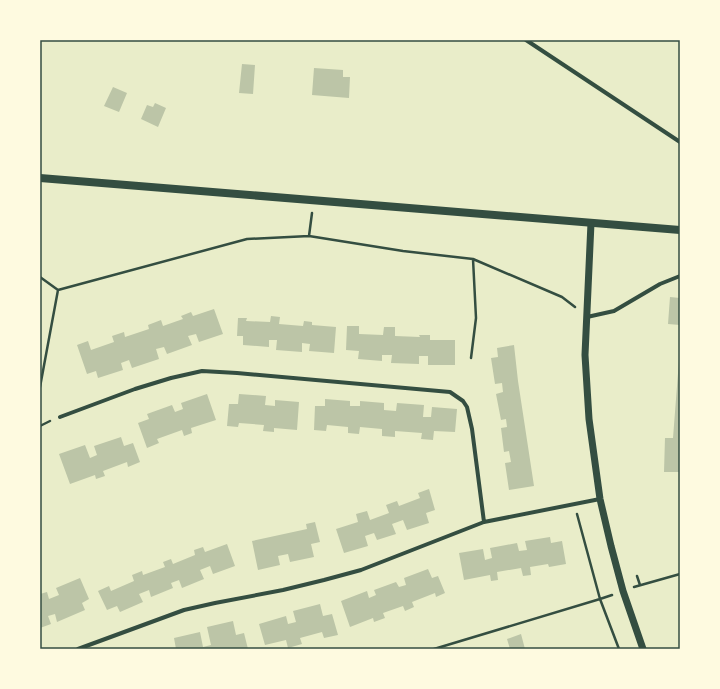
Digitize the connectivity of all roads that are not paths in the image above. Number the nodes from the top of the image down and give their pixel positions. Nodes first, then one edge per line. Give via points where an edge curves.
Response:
1 (526, 40) edge
2 (680, 142) edge
3 (40, 178) edge
4 (591, 223) junction
5 (680, 230) edge
6 (680, 276) edge
7 (587, 317) junction
8 (60, 417) dead end
9 (600, 499) junction
10 (484, 522) junction
11 (78, 649) edge
12 (643, 649) edge

1 - 2 street
3 - 4 main road
4 - 5 main road
4 - 7 street
6 - 7 street via 660,284 614,311
7 - 9 street via 585,355 589,419
8 - 10 street via 135,389 202,371 450,392 467,407
9 - 10 street
9 - 12 street via 623,591
10 - 11 street via 361,570 283,590 184,610

